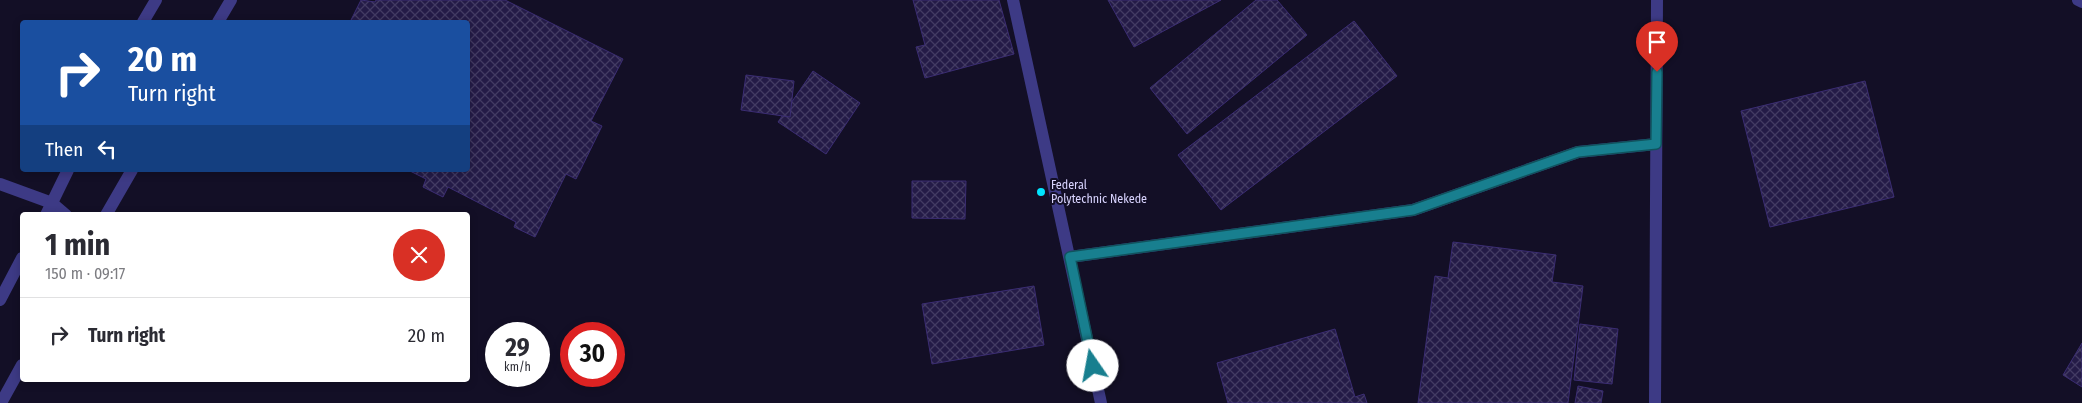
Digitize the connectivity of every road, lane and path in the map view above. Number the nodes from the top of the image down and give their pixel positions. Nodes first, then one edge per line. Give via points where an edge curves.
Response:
1 (156, 0) edge
2 (231, 0) edge
3 (1013, 0) edge
4 (1657, 0) edge
5 (2078, 0) edge
6 (2082, 2) edge
7 (144, 20) edge
8 (219, 20) edge
9 (1656, 144) junction
10 (67, 172) edge
11 (131, 172) edge
12 (0, 184) edge
13 (52, 203) junction
14 (48, 212) edge
15 (62, 212) edge
16 (108, 212) edge
17 (1070, 257) junction
18 (20, 262) edge
19 (0, 300) edge
20 (20, 369) edge
21 (2, 403) edge
22 (1101, 403) edge
23 (1655, 403) edge

1 - 7 street
2 - 8 street
3 - 17 street
4 - 9 street
5 - 6 street
9 - 17 street via 1578,152 1413,210
9 - 23 street
10 - 13 street
11 - 16 street
12 - 13 street
13 - 14 street
13 - 15 street
17 - 22 street
18 - 19 street
20 - 21 street

